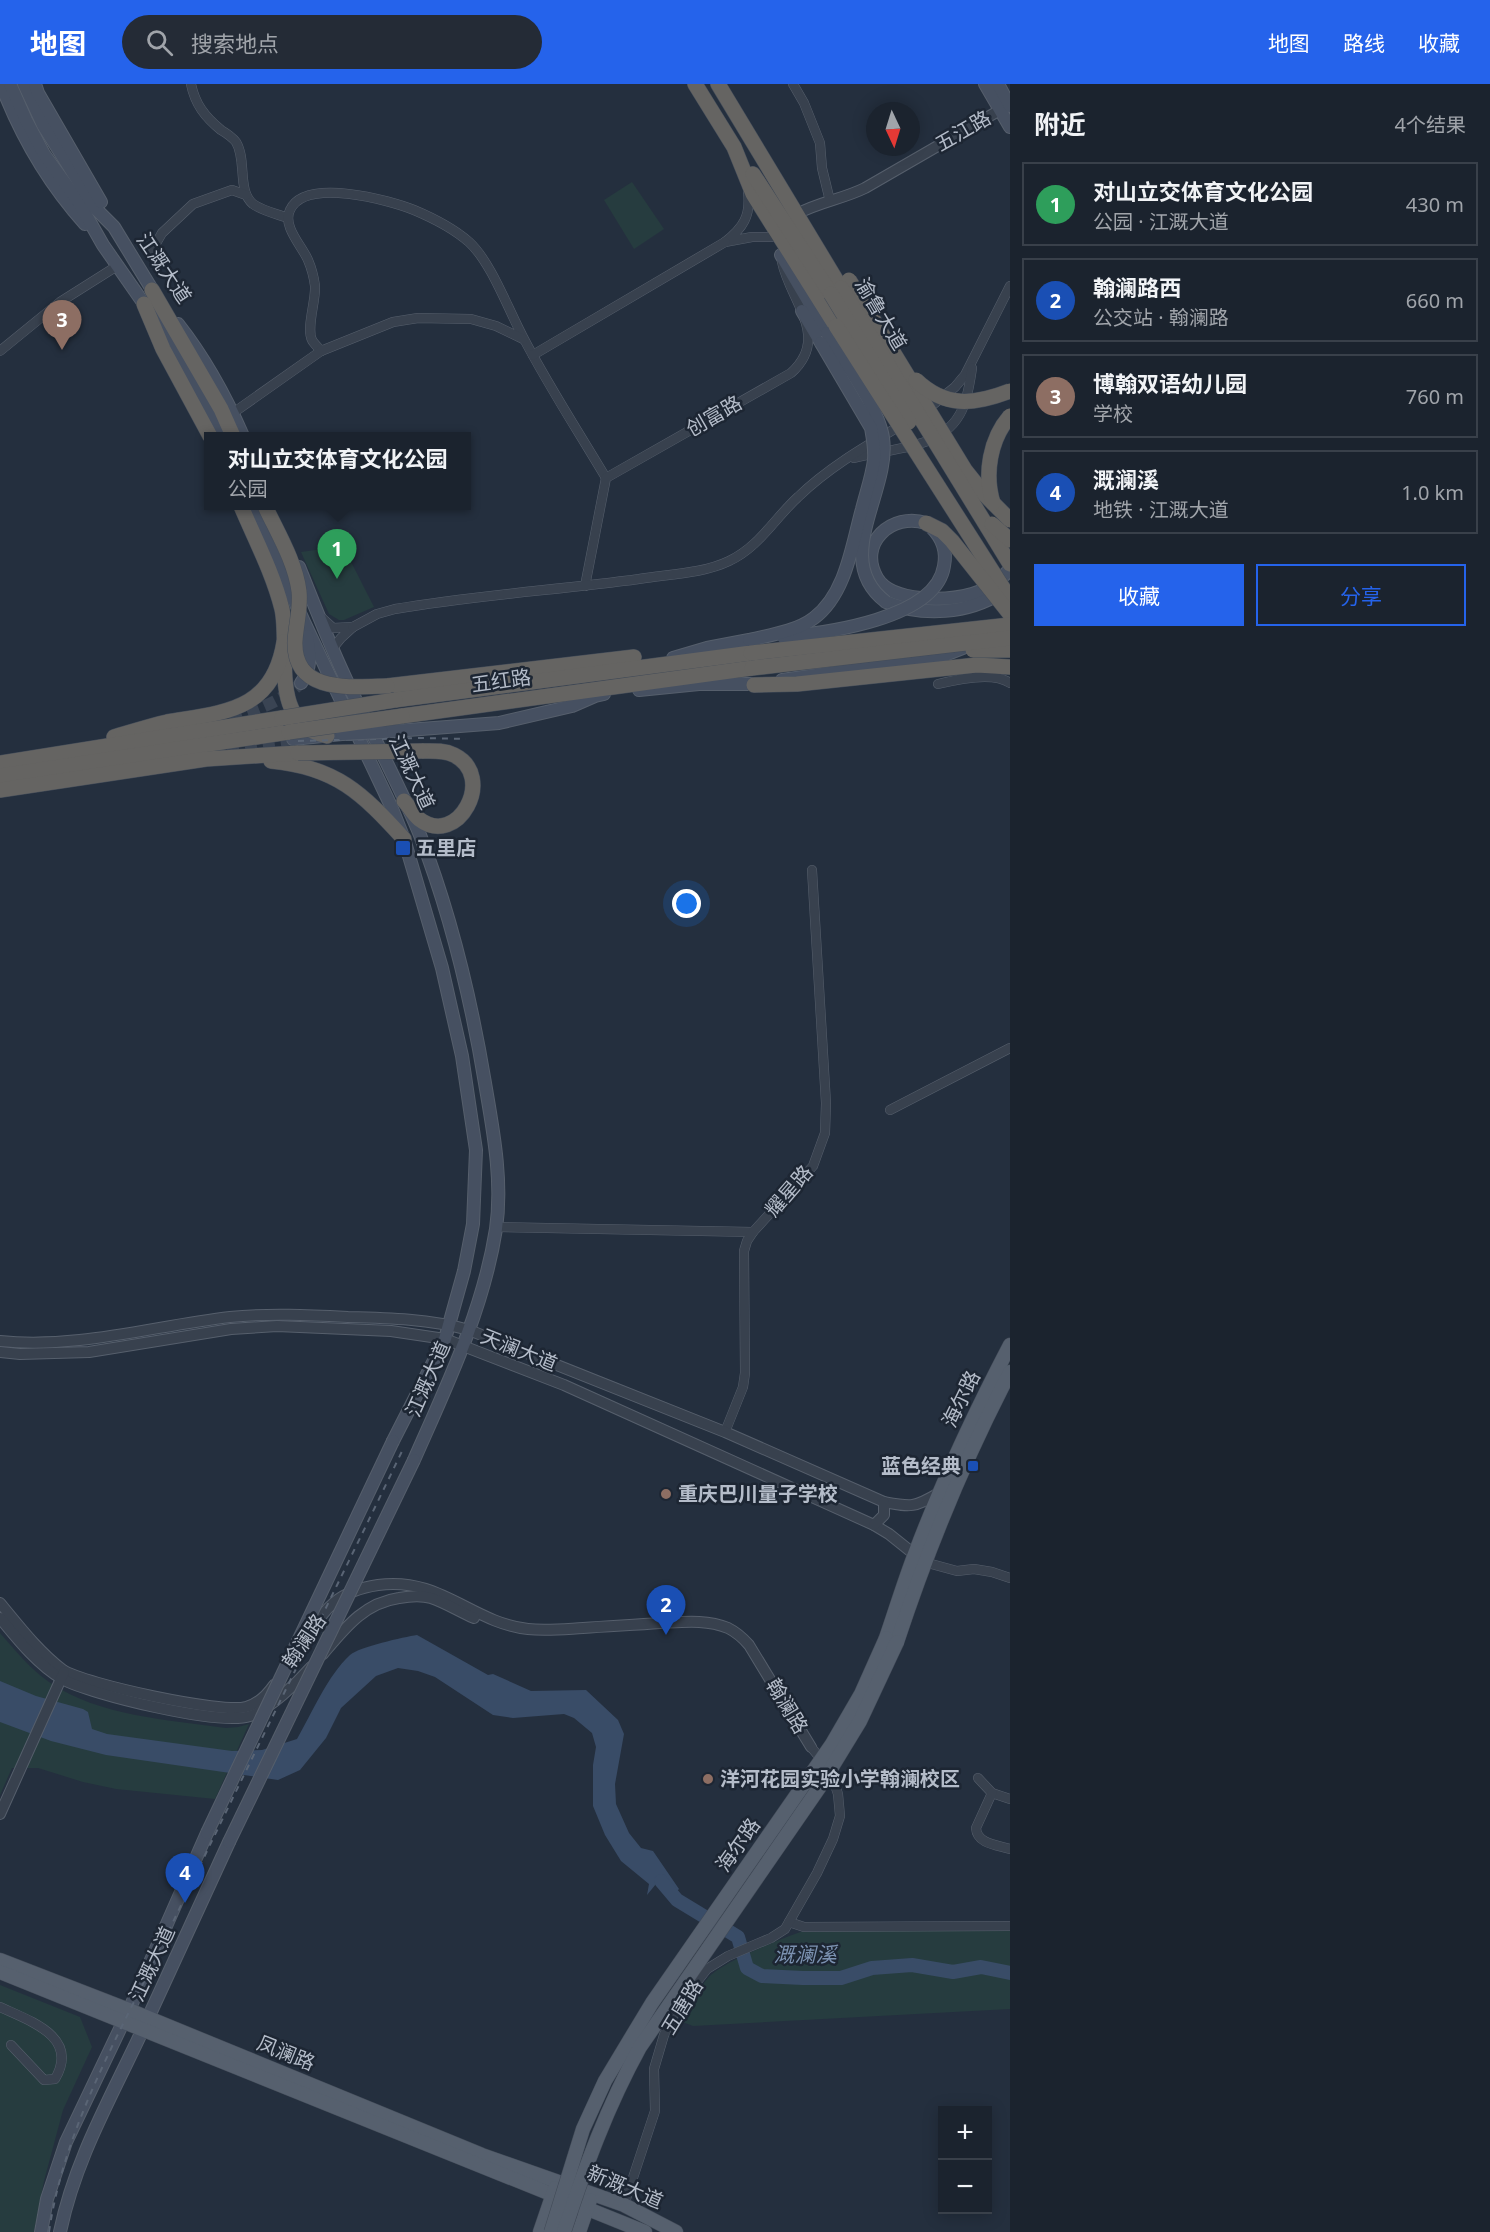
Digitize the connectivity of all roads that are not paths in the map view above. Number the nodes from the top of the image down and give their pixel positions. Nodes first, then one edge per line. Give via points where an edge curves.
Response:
1 (1, 84) edge
2 (10, 84) edge
3 (24, 84) edge
4 (191, 84) edge
5 (695, 84) edge
6 (718, 84) edge
7 (793, 84) edge
8 (985, 84) edge
9 (998, 84) edge
10 (35, 87) edge
11 (1005, 108) edge
12 (1010, 127) edge
13 (734, 147) junction
14 (747, 181) junction
15 (246, 195) junction
16 (830, 201) junction
17 (797, 214) junction
18 (288, 218) junction
19 (114, 227) junction
20 (780, 237) junction
21 (724, 242) junction
22 (103, 245) junction
23 (151, 252) dead end
24 (781, 255) junction
25 (117, 266) junction
26 (1010, 286) edge
27 (840, 287) junction
28 (152, 290) junction
29 (144, 304) junction
30 (802, 311) junction
31 (828, 334) junction
32 (524, 339) junction
33 (0, 351) edge
34 (321, 351) junction
35 (533, 355) junction
36 (974, 361) junction
37 (902, 366) junction
38 (1010, 391) edge
39 (233, 412) junction
40 (1010, 416) edge
41 (208, 432) edge
42 (218, 432) edge
43 (231, 432) edge
44 (241, 432) edge
45 (836, 466) junction
46 (606, 478) junction
47 (243, 510) edge
48 (253, 510) edge
49 (267, 510) edge
50 (275, 510) edge
51 (1010, 520) edge
52 (926, 523) junction
53 (1010, 538) edge
54 (1010, 564) edge
55 (1010, 569) edge
56 (585, 586) junction
57 (1010, 586) edge
58 (1010, 599) edge
59 (954, 604) junction
60 (316, 611) junction
61 (1010, 615) edge
62 (1010, 625) edge
63 (306, 626) junction
64 (353, 627) junction
65 (1010, 638) edge
66 (284, 642) junction
67 (707, 648) junction
68 (332, 650) junction
69 (1010, 650) edge
70 (938, 652) junction
71 (751, 654) junction
72 (583, 663) junction
73 (643, 666) junction
74 (1010, 667) edge
75 (652, 681) junction
76 (301, 683) tunnel mouth
77 (1010, 683) edge
78 (699, 684) junction
79 (938, 684) dead end
80 (754, 685) junction
81 (595, 696) junction
82 (335, 735) junction
83 (291, 736) junction
84 (69, 752) junction
85 (206, 759) junction
86 (0, 763) edge
87 (0, 776) edge
88 (0, 790) edge
89 (404, 801) junction
90 (404, 839) junction
91 (812, 870) dead end
92 (1010, 1048) edge
93 (890, 1110) dead end
94 (496, 1227) junction
95 (753, 1232) junction
96 (450, 1324) junction
97 (470, 1330) junction
98 (445, 1339) junction
99 (0, 1341) edge
100 (1010, 1344) edge
101 (465, 1345) junction
102 (0, 1352) edge
103 (1010, 1372) edge
104 (725, 1432) junction
105 (939, 1493) junction
106 (884, 1502) junction
107 (874, 1525) junction
108 (919, 1558) junction
109 (1010, 1578) edge
110 (0, 1603) edge
111 (0, 1618) edge
112 (892, 1640) junction
113 (63, 1675) junction
114 (811, 1747) junction
115 (978, 1778) dead end
116 (992, 1793) junction
117 (1010, 1799) edge
118 (0, 1814) edge
119 (1010, 1849) edge
120 (789, 1922) junction
121 (1010, 1926) edge
122 (0, 1960) edge
123 (0, 1972) edge
124 (0, 2007) edge
125 (126, 2015) junction
126 (146, 2024) junction
127 (11, 2045) dead end
128 (557, 2181) junction
129 (592, 2193) junction
130 (552, 2195) junction
131 (624, 2205) junction
132 (587, 2208) junction
133 (41, 2232) edge
134 (60, 2232) edge
135 (540, 2232) edge
136 (551, 2232) edge
137 (564, 2232) edge
138 (579, 2232) edge
139 (645, 2232) edge
140 (676, 2232) edge

1 - 22 main road via 17,122 47,173
2 - 22 main road, 江溉大道 via 44,154
3 - 19 main road, 江溉大道 via 43,126 95,208
4 - 15 street via 205,116 234,139 241,154
5 - 13 highway
6 - 17 highway, 渝鲁大道
7 - 16 street via 820,143
8 - 11 main road
9 - 11 main road
10 - 19 main road
11 - 12 main road
11 - 16 street, 五江路 via 854,194
13 - 14 highway
13 - 27 highway
14 - 20 highway
14 - 21 street via 746,221
15 - 18 street via 252,203
15 - 23 street via 231,190 193,204 162,233
16 - 17 street, 五江路
17 - 27 highway, 渝鲁大道
18 - 32 street via 294,204 305,197 339,193 412,210 445,225 478,253
18 - 34 street via 315,286 310,329 312,340
19 - 28 main road, 江溉大道
20 - 21 street
20 - 24 street, 创富路
20 - 31 highway
21 - 35 street
22 - 25 main road, 江溉大道
24 - 30 street, 创富路
24 - 31 main road
25 - 29 main road, 江溉大道
25 - 33 street via 60,302
26 - 36 street
27 - 37 highway, bridge
27 - 53 highway, bridge via 928,453 997,530
27 - 54 highway, 渝鲁大道, bridge
28 - 39 main road, 江溉大道 via 188,337
28 - 43 highway
29 - 41 highway via 163,349
29 - 42 main road, 江溉大道 via 172,344
30 - 31 main road
30 - 46 street, 创富路 via 808,344 803,360 791,372
31 - 58 highway, bridge
31 - 59 main road, bridge via 874,411 883,437 883,464 861,555 867,582 875,594 899,607 918,610
31 - 71 main road, bridge via 871,428 873,470 842,578 833,595 815,617
32 - 34 street via 471,319 418,318 393,322
32 - 35 street
34 - 39 street
35 - 46 street
36 - 45 street via 955,387 922,413
36 - 45 street via 963,410 940,436 855,457
37 - 38 highway, bridge via 930,393 945,399 975,401
37 - 51 highway, bridge via 965,470
39 - 44 main road, 江溉大道
40 - 53 highway, bridge via 994,444 989,474 992,500
45 - 56 street via 796,498 764,537 728,562 708,569
46 - 56 street
47 - 66 highway via 277,591 284,618
48 - 63 main road, 江溉大道
49 - 72 highway, bridge via 298,583 295,654 302,669 318,682 340,687 387,686
50 - 60 main road, 江溉大道
52 - 59 main road via 902,520 883,531 873,549 878,578 891,591
52 - 61 highway, bridge via 952,541
52 - 71 main road, bridge via 940,539 945,559 940,580 926,595 888,615 804,635
55 - 59 main road, bridge via 991,586
56 - 64 street via 395,609
57 - 59 main road, bridge via 986,601
60 - 64 street via 333,628
60 - 68 main road, 江溉大道
61 - 70 main road via 965,648
62 - 71 highway, 五红路, bridge
63 - 76 main road via 310,662
63 - 90 main road, 江溉大道
64 - 68 street
65 - 70 highway, 五红路, bridge
66 - 82 highway via 287,696 305,727 316,734
66 - 84 highway via 275,675 248,703 225,713 155,725
67 - 71 main road
67 - 72 highway
67 - 73 main road
68 - 89 main road, 江溉大道
69 - 70 highway, bridge
70 - 71 highway, 五红路, bridge
70 - 80 main road
71 - 73 highway, 五红路
71 - 75 highway, 五红路
72 - 73 highway
73 - 83 highway, 五红路, bridge via 395,700
74 - 80 highway via 977,665
75 - 78 highway
75 - 81 highway
75 - 83 highway, 五红路, bridge via 402,716
77 - 79 street via 1000,678 963,678
78 - 80 main road
78 - 81 main road
81 - 82 main road, bridge via 572,706 499,723
82 - 83 main road
83 - 84 highway, 五红路
83 - 85 highway
83 - 87 highway, 五红路
83 - 89 highway, bridge via 439,751 453,754 465,763 473,787 466,811 458,819 448,824 426,823
84 - 86 highway, 五红路
85 - 88 highway
85 - 90 highway via 310,767 354,789
89 - 94 main road, 江溉大道 via 453,933 479,1050 496,1148
90 - 96 main road, 江溉大道 via 442,968 461,1050 476,1150 473,1224
91 - 95 street, 耀星路 via 825,1133 813,1166
92 - 93 street
94 - 95 street
94 - 97 main road, 江溉大道
95 - 104 street, 耀星路 via 744,1251 745,1373
96 - 97 street, 天澜大道
96 - 98 main road, 江溉大道
96 - 99 street, 天澜大道 via 394,1318 274,1315 230,1317 87,1341
97 - 101 main road, 江溉大道
97 - 104 street, 天澜大道
98 - 101 street, 天澜大道
98 - 102 street, 天澜大道 via 379,1330 277,1326 231,1329 89,1352
98 - 125 main road, 江溉大道, bridge via 207,1833
100 - 105 main road, 海尔路
101 - 107 street, 天澜大道 via 564,1385
101 - 126 main road, 江溉大道, bridge
103 - 108 main road, 海尔路
104 - 106 street, 天澜大道
105 - 106 street, 天澜大道 via 908,1506
105 - 108 main road, 海尔路
106 - 107 street via 884,1515
107 - 108 street, 天澜大道
108 - 109 street via 957,1570 974,1569
108 - 112 main road, 海尔路
110 - 113 street, 翰澜路
111 - 113 street, 翰澜路 via 34,1656
112 - 136 main road, 海尔路, bridge via 832,1744 652,2002 605,2081 583,2129
112 - 137 main road, 海尔路, bridge via 860,1721 826,1777 640,2047 597,2134
113 - 114 street, 翰澜路 via 94,1693 117,1699 224,1718 250,1715 299,1681 355,1617 381,1602 418,1596 431,1598 495,1628 529,1636 689,1628 726,1634 750,1656 783,1712
113 - 114 street, 翰澜路 via 224,1709 247,1707 269,1693 327,1607 341,1596 359,1589 406,1584 434,1591 497,1621 529,1630 688,1622 729,1628 755,1653
113 - 118 street
114 - 120 street, 五唐路 via 830,1770 840,1816 817,1873
115 - 116 street
116 - 117 street
116 - 119 street via 976,1828 977,1834
120 - 121 street via 804,1927
120 - 131 street, 五唐路 via 771,1938 707,1969 678,2006 664,2035 653,2078 655,2111
122 - 125 main road, 凤澜路
123 - 125 main road, 凤澜路
124 - 127 street via 44,2028 59,2044 63,2057 56,2079 44,2079
125 - 126 main road, 凤澜路
125 - 133 main road, 江溉大道 via 66,2142
126 - 128 main road, 凤澜路 via 482,2156
126 - 130 main road, 凤澜路
126 - 134 main road, 江溉大道 via 86,2148 66,2202
128 - 129 main road, 新溉大道
128 - 130 main road
129 - 131 main road, 新溉大道
129 - 132 main road
130 - 132 main road, 新溉大道
130 - 135 main road
131 - 140 main road, 新溉大道
132 - 138 main road
132 - 139 main road, 新溉大道

